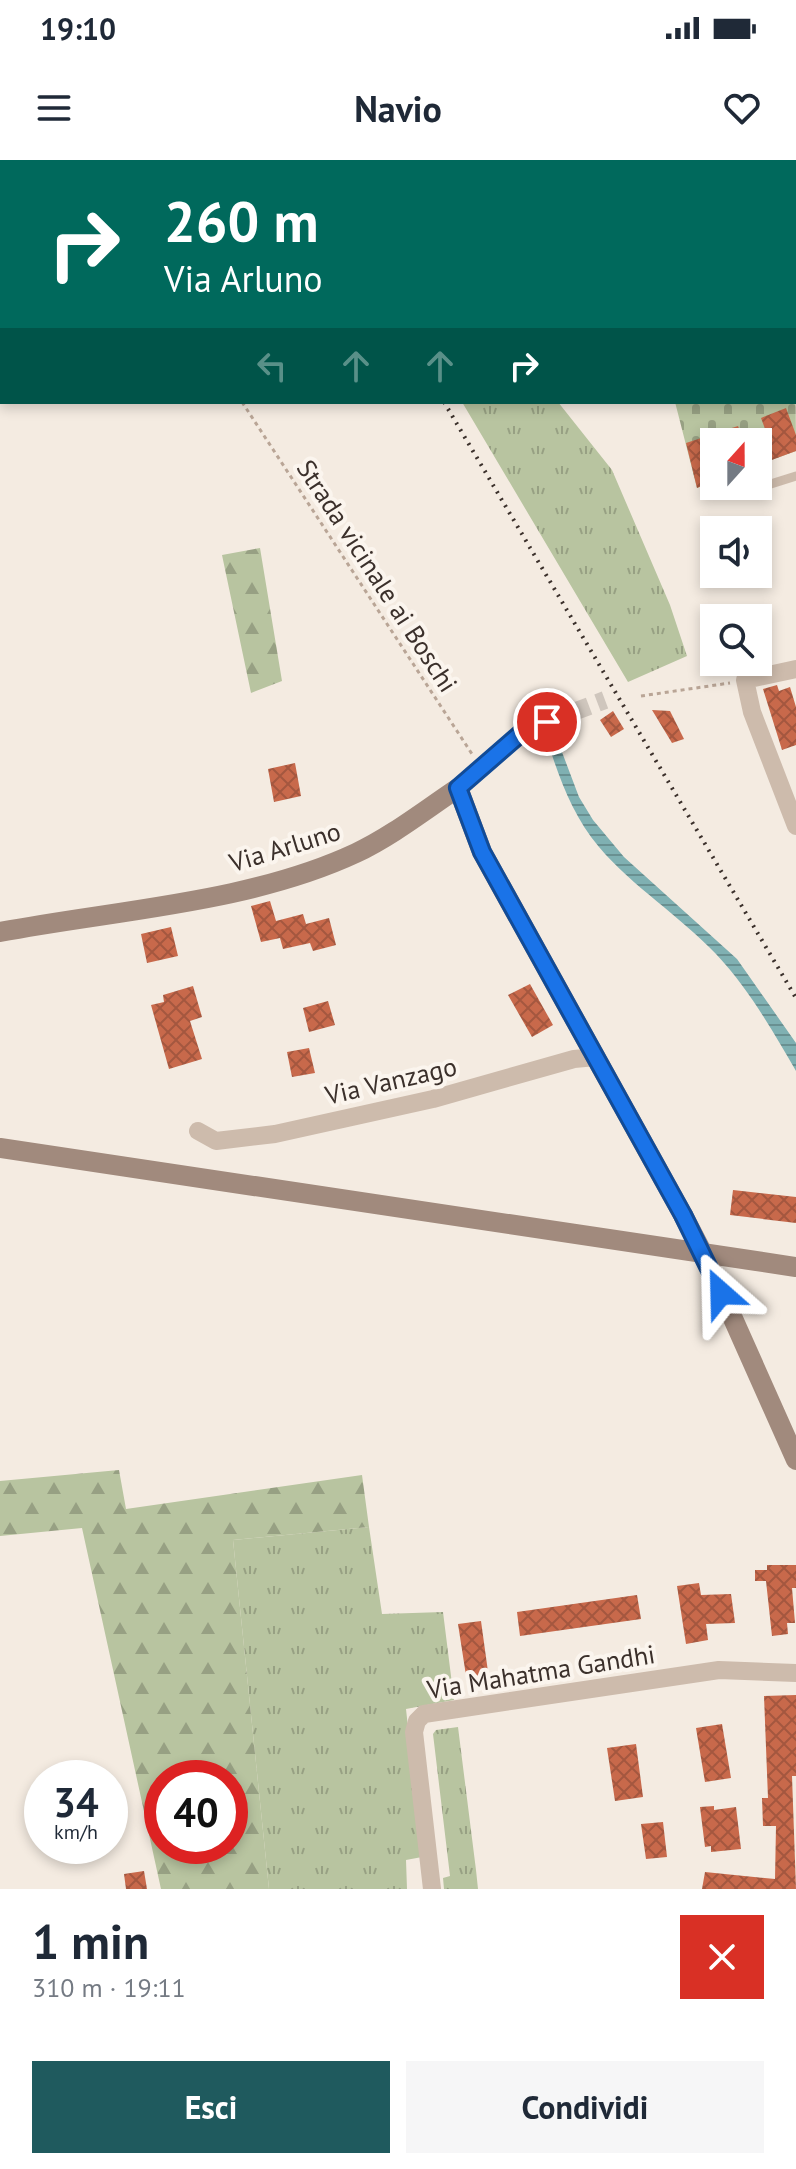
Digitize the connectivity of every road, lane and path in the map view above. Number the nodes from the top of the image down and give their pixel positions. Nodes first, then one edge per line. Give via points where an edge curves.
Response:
1 (243, 404) edge
2 (796, 476) edge
3 (772, 484) edge
4 (796, 669) edge
5 (745, 680) junction
6 (641, 696) dead end
7 (547, 722) tunnel mouth
8 (482, 769) junction
9 (458, 788) junction
10 (796, 826) edge
11 (0, 932) edge
12 (596, 1057) junction
13 (198, 1131) dead end
14 (0, 1148) edge
15 (796, 1267) edge
16 (794, 1452) edge
17 (796, 1673) edge
18 (432, 1889) edge

1 - 8 path, Strada vicinale ai Boschi
2 - 3 lane
4 - 5 street
5 - 6 path
5 - 10 street
7 - 8 street, Via Arluno via 527,728
8 - 9 street, Via Arluno
9 - 11 street, Via Arluno via 358,852 299,874 234,891
9 - 12 street via 482,852
12 - 13 street, Via Vanzago via 275,1134 224,1142
12 - 16 street, bridge via 710,1267
14 - 15 street
17 - 18 street, Via Mahatma Gandhi via 719,1670 424,1714 414,1732

